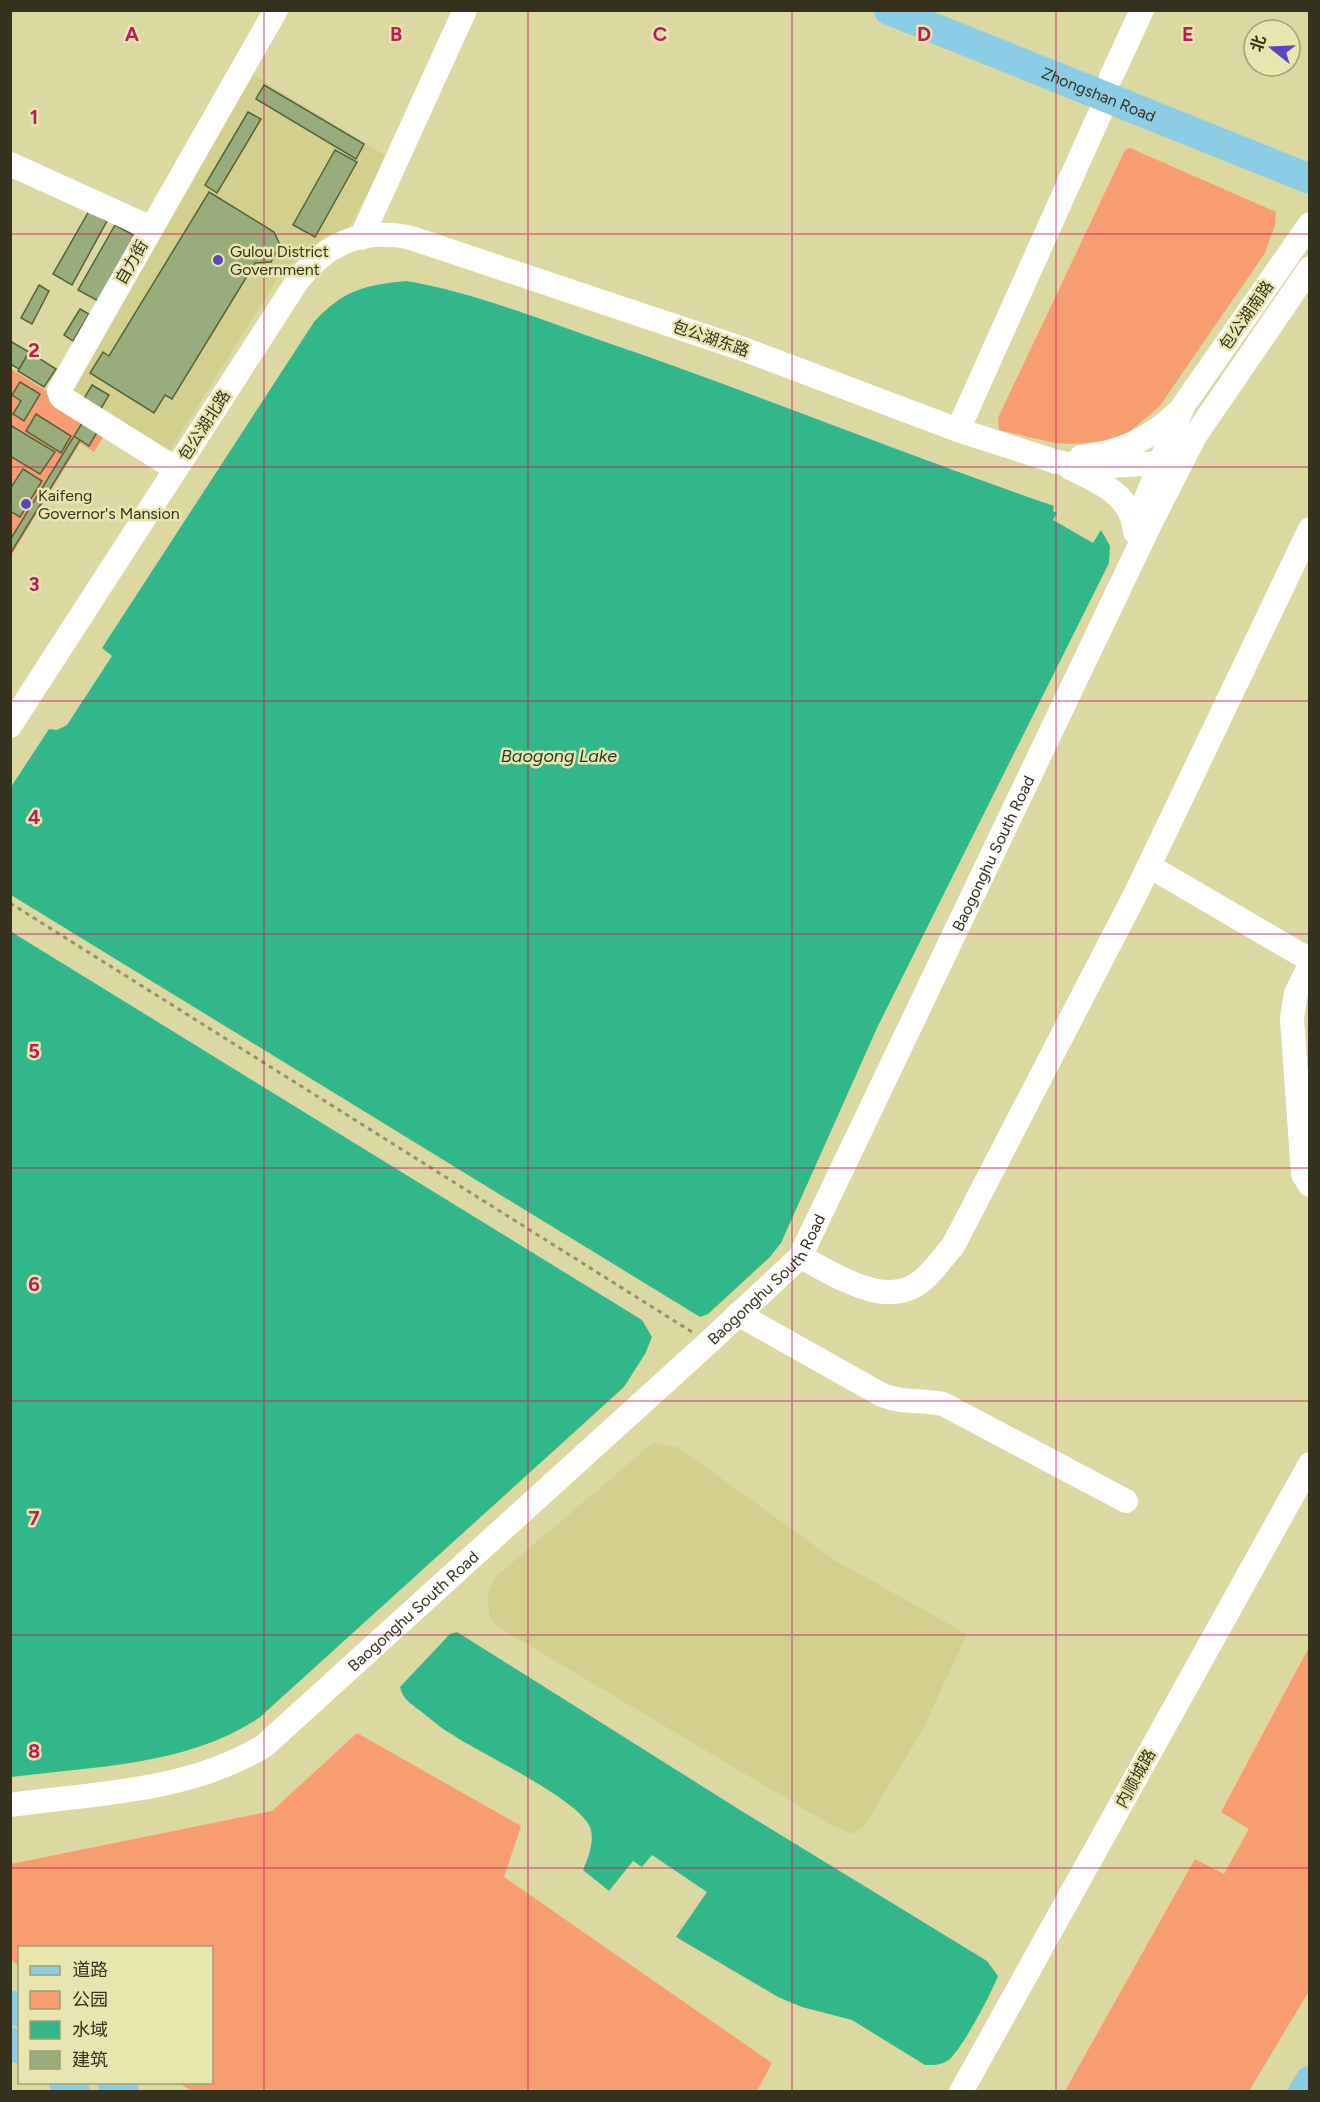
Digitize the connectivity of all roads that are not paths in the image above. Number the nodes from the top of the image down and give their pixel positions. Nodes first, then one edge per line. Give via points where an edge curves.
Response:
1 (276, 10) edge
2 (465, 10) edge
3 (889, 10) edge
4 (944, 10) edge
5 (1142, 10) edge
6 (1109, 88) junction
7 (1310, 158) edge
8 (10, 164) edge
9 (1310, 179) edge
10 (1310, 224) edge
11 (151, 228) junction
12 (361, 238) junction
13 (1310, 268) edge
14 (1183, 406) junction
15 (958, 430) junction
16 (1195, 436) junction
17 (1062, 460) junction
18 (1160, 463) junction
19 (1091, 467) junction
20 (176, 469) junction
21 (1146, 498) junction
22 (1143, 525) junction
23 (1310, 529) edge
24 (1131, 567) joint
25 (10, 726) edge
26 (1149, 866) junction
27 (1310, 960) edge
28 (1310, 965) edge
29 (1310, 1185) edge
30 (800, 1257) junction
31 (738, 1314) junction
32 (1310, 1464) edge
33 (1126, 1501) dead end
34 (10, 1804) edge
35 (1310, 2081) edge
36 (961, 2091) edge
37 (1303, 2091) edge

1 - 11 street, 自力街
2 - 12 street
3 - 6 main road, Zhongshan Road
4 - 6 main road, Zhongshan Road
5 - 6 street
6 - 7 main road, Zhongshan Road
6 - 9 main road, Zhongshan Road
6 - 15 street
8 - 11 street
10 - 14 street, 包公湖南路
11 - 20 street, 自力街 via 59,391 61,397
12 - 15 street, 包公湖东路 via 408,237 743,349
12 - 20 street, 包公湖北路 via 323,252 303,273
13 - 16 street, 包公湖南路
14 - 17 street, 包公湖南路 via 1150,436 1098,455
14 - 18 street, 包公湖南路
15 - 17 street, 包公湖东路 via 1033,456
16 - 18 street, 包公湖东路 via 1182,451
16 - 22 street
17 - 19 street, 包公湖东路
17 - 22 street, 包公湖东路 via 1124,500
18 - 19 street, 包公湖东路
18 - 21 street, 包公湖南路
19 - 21 street via 1126,482
20 - 25 street, 包公湖北路
21 - 22 street, 包公湖南路
22 - 24 street, 包公湖东路
23 - 26 street
24 - 30 street, Baogonghu South Road
26 - 27 street
26 - 30 street via 953,1246 924,1279 907,1290 874,1292
28 - 29 street via 1296,993 1292,1018 1303,1174
30 - 31 street, Baogonghu South Road
31 - 33 street via 882,1395 899,1402 944,1404
31 - 34 street, Baogonghu South Road via 264,1746 231,1765 183,1781
32 - 36 street, 内顺城路
35 - 37 main road

